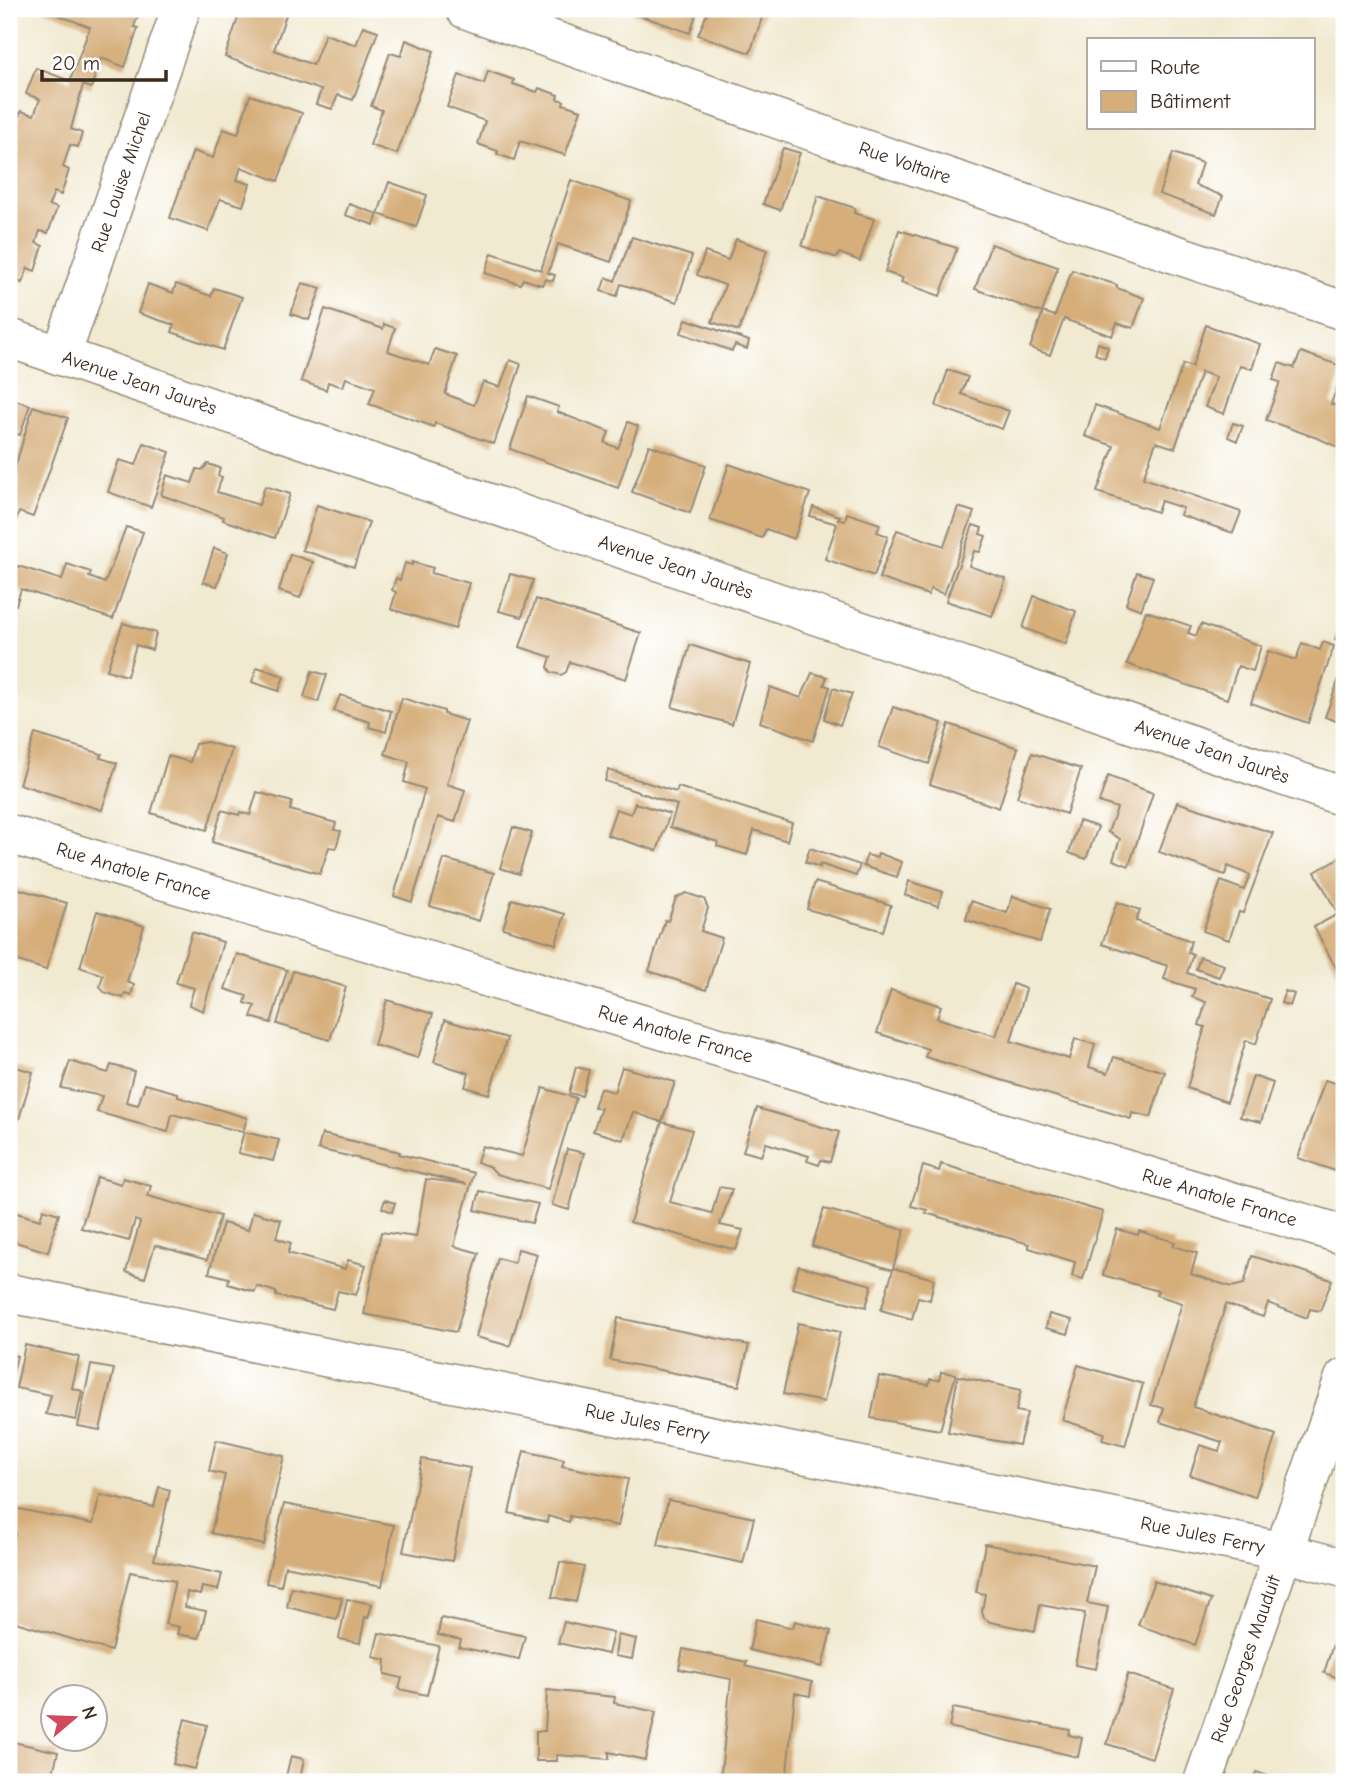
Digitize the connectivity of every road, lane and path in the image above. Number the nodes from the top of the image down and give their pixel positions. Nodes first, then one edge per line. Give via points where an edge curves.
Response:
1 (181, 9) edge
2 (465, 9) edge
3 (1344, 310) edge
4 (9, 338) edge
5 (61, 356) junction
6 (1344, 797) edge
7 (9, 834) edge
8 (1344, 1235) edge
9 (9, 1293) edge
10 (1344, 1378) edge
11 (1283, 1552) junction
12 (1344, 1568) edge
13 (1203, 1782) edge

1 - 5 street, Rue Louise Michel
2 - 3 street, Rue Voltaire
4 - 5 street, Avenue Jean Jaurès
5 - 6 street, Avenue Jean Jaurès
7 - 8 street, Rue Anatole France
9 - 11 street, Rue Jules Ferry
10 - 11 street, Rue Georges Mauduit
11 - 12 street, Rue Jules Ferry
11 - 13 street, Rue Georges Mauduit

